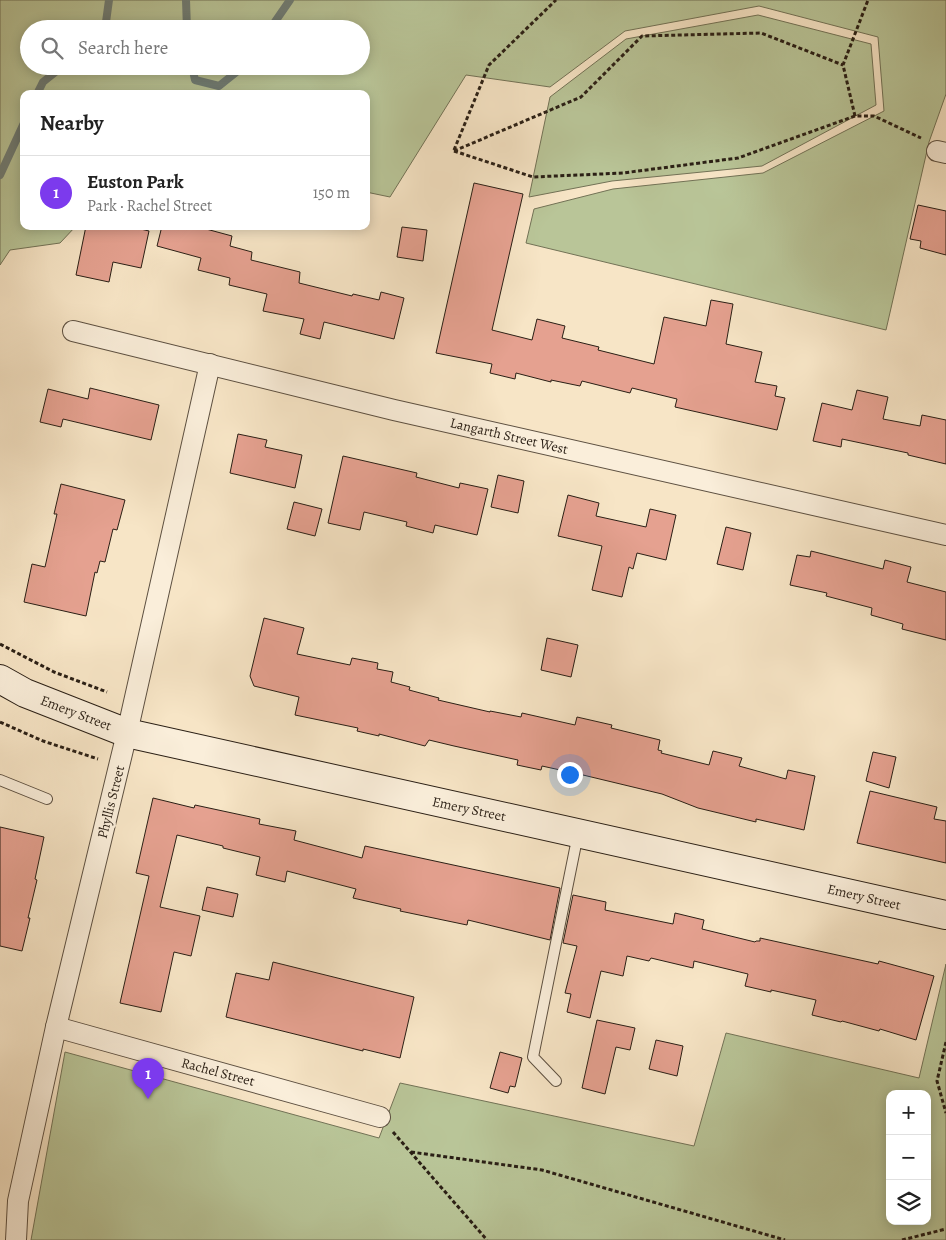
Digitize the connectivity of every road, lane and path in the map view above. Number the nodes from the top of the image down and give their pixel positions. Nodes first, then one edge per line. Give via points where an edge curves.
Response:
1 (556, 0) edge
2 (868, 0) edge
3 (843, 65) junction
4 (855, 116) junction
5 (454, 151) junction
6 (941, 152) edge
7 (73, 331) dead end
8 (210, 364) junction
9 (946, 535) edge
10 (0, 644) edge
11 (0, 679) edge
12 (107, 692) dead end
13 (0, 722) edge
14 (128, 733) junction
15 (97, 769) dead end
16 (0, 780) edge
17 (47, 799) dead end
18 (578, 833) junction
19 (946, 915) edge
20 (56, 1027) junction
21 (946, 1042) edge
22 (556, 1081) dead end
23 (946, 1113) edge
24 (380, 1117) joint
25 (411, 1152) junction
26 (946, 1229) edge
27 (16, 1240) edge
28 (487, 1240) edge
29 (785, 1240) edge
30 (902, 1240) edge

1 - 5 path via 489,65
2 - 3 path
3 - 4 path
3 - 5 path via 761,33 642,36 581,97
4 - 5 path via 738,158 623,173 533,178
4 - 6 path via 874,116 929,142
7 - 8 street, Langarth Street West
8 - 9 street, Langarth Street West via 394,410
8 - 14 street, Phyllis Street
10 - 12 path via 54,672
11 - 14 street, Emery Street via 25,693
13 - 15 path via 43,741 99,759
14 - 18 street, Emery Street
14 - 20 street, Phyllis Street
16 - 17 lane
18 - 19 street, Emery Street
18 - 22 lane via 533,1057
20 - 24 street, Rachel Street
20 - 27 street, Phyllis Street via 18,1201
21 - 23 path via 937,1081
24 - 25 path
25 - 28 path
25 - 29 path via 542,1170
26 - 30 path

